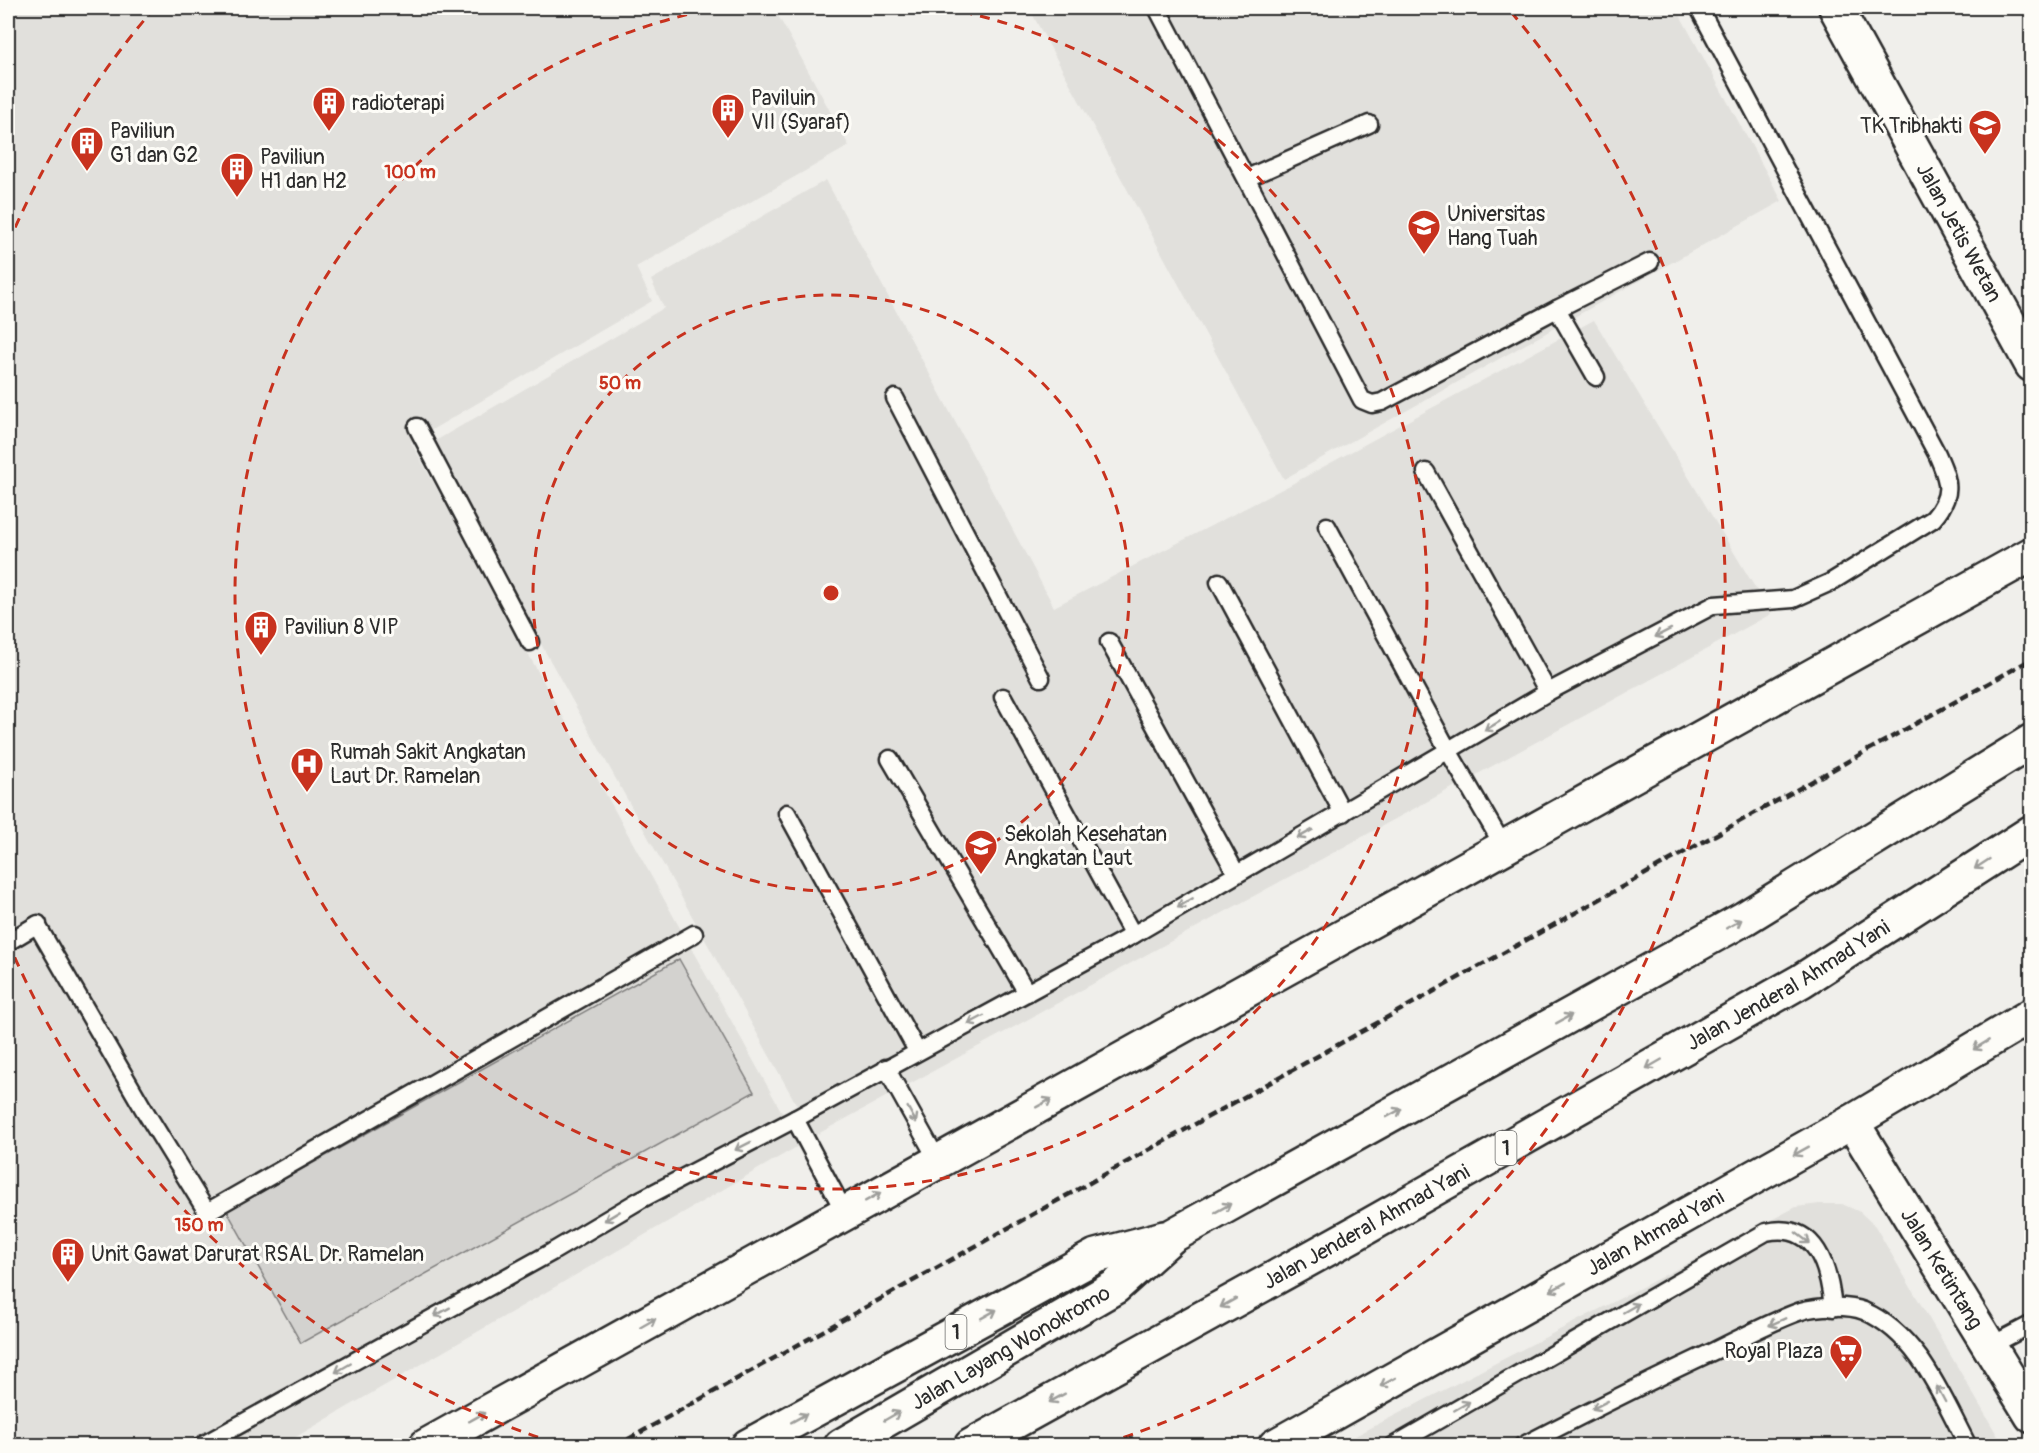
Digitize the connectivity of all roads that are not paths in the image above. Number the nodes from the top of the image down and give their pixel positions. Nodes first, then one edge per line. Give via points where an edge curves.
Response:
1 (1157, 8) edge
2 (1699, 8) edge
3 (1836, 8) edge
4 (1369, 124) dead end
5 (1247, 178) junction
6 (1650, 262) dead end
7 (1557, 309) junction
8 (2023, 331) edge
9 (2031, 365) edge
10 (1596, 377) dead end
11 (895, 398) dead end
12 (417, 427) dead end
13 (1426, 472) dead end
14 (1327, 526) dead end
15 (2031, 554) edge
16 (1219, 582) dead end
17 (530, 642) dead end
18 (1109, 642) dead end
19 (1041, 678) dead end
20 (1548, 692) junction
21 (1003, 697) dead end
22 (2031, 741) edge
23 (1449, 752) junction
24 (890, 759) dead end
25 (787, 813) dead end
26 (1343, 813) junction
27 (2031, 832) edge
28 (1504, 847) junction
29 (1236, 873) junction
30 (694, 934) dead end
31 (1133, 935) junction
32 (8, 942) edge
33 (1027, 993) junction
34 (2031, 1015) edge
35 (917, 1051) junction
36 (886, 1068) junction
37 (795, 1119) junction
38 (1852, 1122) junction
39 (938, 1161) junction
40 (845, 1213) junction
41 (1172, 1236) junction
42 (1833, 1308) junction
43 (2031, 1324) edge
44 (1990, 1346) junction
45 (2031, 1416) edge
46 (201, 1446) edge
47 (426, 1446) edge
48 (748, 1446) edge
49 (841, 1446) edge
50 (971, 1446) edge
51 (1275, 1446) edge
52 (1393, 1446) edge
53 (1522, 1446) edge
54 (1968, 1446) edge

1 - 5 lane
2 -> 20 lane via 1937,454 1949,490 1943,508 1933,519 1831,582 1793,599 1714,604
3 - 8 main road, Jalan Jetis Wetan
4 - 5 lane
5 - 7 lane via 1362,400 1382,402
6 - 7 lane
7 - 10 lane
8 - 9 main road, Jalan Jetis Wetan
11 - 19 lane
12 - 17 lane
13 - 20 lane
14 - 23 lane
15 - 28 main road
16 - 26 lane
18 - 29 lane
20 -> 23 lane
21 - 31 lane
41 -> 22 main road, 1 via 1745,918
23 - 26 lane
23 - 28 lane
24 - 33 lane
25 - 35 lane
26 -> 29 lane
27 -> 50 main road, Jalan Jenderal Ahmad Yani / 1 via 1801,981
39 -> 28 main road
29 -> 31 lane
30 - 32 lane via 207,1212 38,924
31 - 33 lane
33 -> 35 lane
34 -> 38 main road, Jalan Ahmad Yani
35 - 36 lane
36 - 37 lane
36 -> 39 lane
37 - 40 lane
37 -> 46 lane via 640,1200
38 - 44 main road, Jalan Ketintang
38 -> 51 main road, Jalan Ahmad Yani
40 -> 39 main road
47 -> 40 main road
48 -> 41 main road, 1 via 1096,1256
49 -> 41 main road, Jalan Layang Wonokromo / 1 via 1115,1287
52 -> 42 lane via 1766,1232 1779,1229 1804,1236 1817,1251 1830,1281
42 -> 53 lane via 1803,1310 1636,1387
54 -> 42 lane via 1910,1346 1862,1310
43 - 44 lane
44 - 45 main road, Jalan Ketintang

